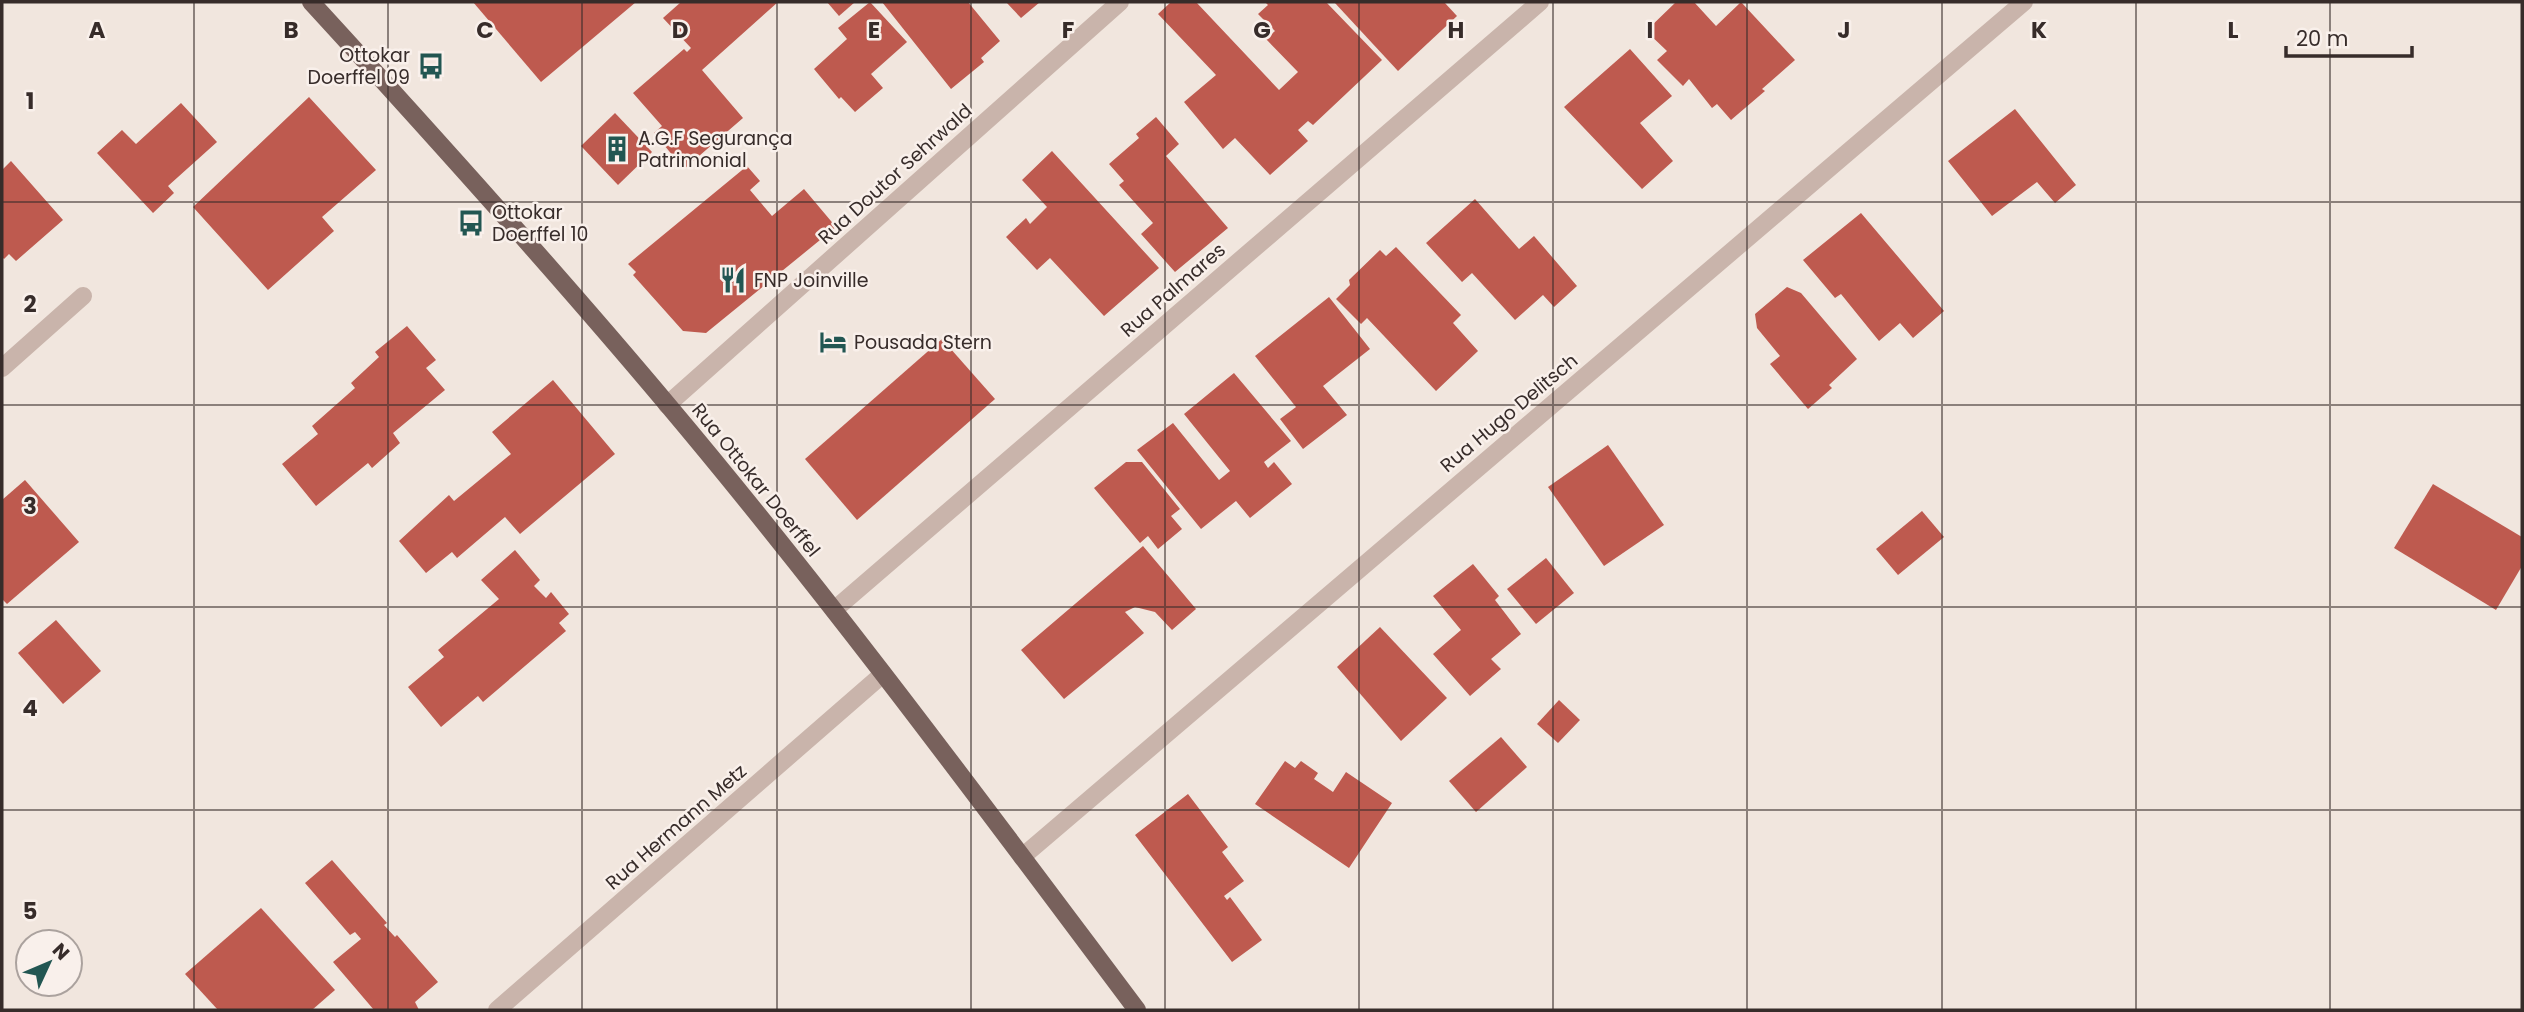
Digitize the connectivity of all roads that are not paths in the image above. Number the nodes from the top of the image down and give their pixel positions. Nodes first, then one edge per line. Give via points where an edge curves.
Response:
1 (311, 2) edge
2 (1120, 2) edge
3 (1540, 2) edge
4 (2024, 2) edge
5 (83, 296) dead end
6 (2, 368) edge
7 (667, 405) junction
8 (834, 610) junction
9 (883, 674) junction
10 (1022, 857) junction
11 (497, 1010) edge
12 (1137, 1010) edge

1 - 7 main road, Rua Ottokar Doerffel via 452,156
2 - 7 street, Rua Doutor Sehrwald
3 - 8 street, Rua Palmares
4 - 10 street, Rua Hugo Delitsch
5 - 6 street
7 - 8 main road, Rua Ottokar Doerffel
8 - 9 main road, Rua Ottokar Doerffel
9 - 10 main road, Rua Ottokar Doerffel
9 - 11 street, Rua Hermann Metz
10 - 12 main road, Rua Ottokar Doerffel

